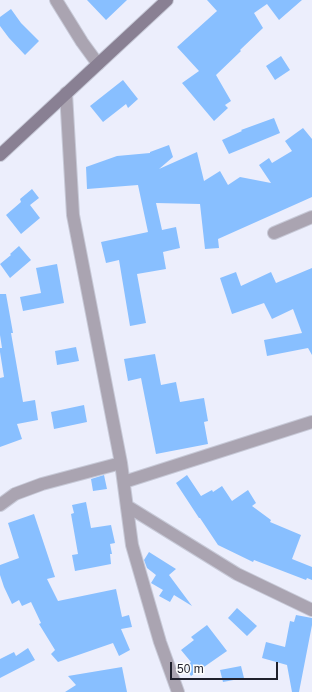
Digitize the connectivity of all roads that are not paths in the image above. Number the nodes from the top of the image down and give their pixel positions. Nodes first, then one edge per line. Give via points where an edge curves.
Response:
1 (56, 0) edge
2 (167, 0) edge
3 (98, 64) junction
4 (66, 92) junction
5 (0, 155) edge
6 (312, 217) edge
7 (274, 233) dead end
8 (312, 422) edge
9 (121, 463) junction
10 (124, 482) junction
11 (0, 506) edge
12 (127, 506) junction
13 (312, 610) edge
14 (178, 692) edge

1 - 3 street
2 - 3 street
3 - 4 street
4 - 5 street
4 - 9 street via 73,215
6 - 7 street
8 - 10 street
9 - 10 street
9 - 11 street via 42,484 15,494
10 - 12 street
12 - 13 street via 237,574
12 - 14 street via 132,545 160,642

